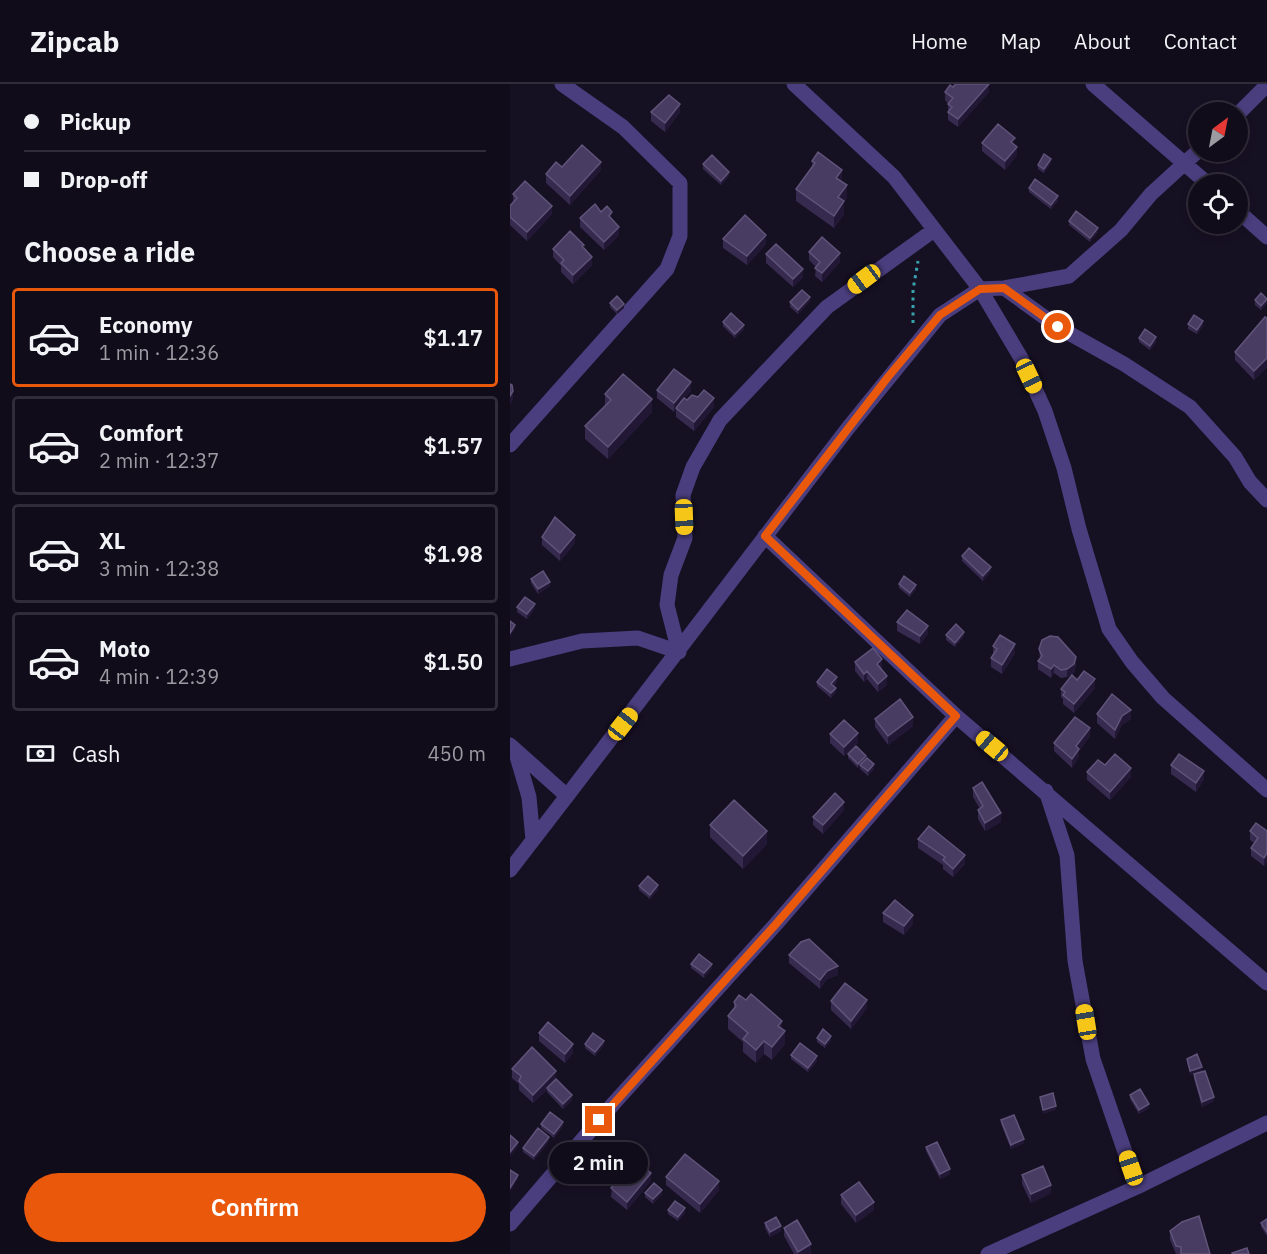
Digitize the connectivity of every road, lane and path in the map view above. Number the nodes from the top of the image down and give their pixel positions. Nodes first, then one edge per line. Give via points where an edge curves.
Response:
1 (562, 84) edge
2 (794, 84) edge
3 (1093, 84) edge
4 (1267, 85) edge
5 (1248, 104) edge
6 (1188, 162) edge
7 (1185, 165) junction
8 (1196, 174) edge
9 (1248, 220) edge
10 (934, 230) junction
11 (1267, 237) edge
12 (1004, 288) junction
13 (980, 289) junction
14 (916, 343) junction
15 (510, 445) edge
16 (1267, 500) edge
17 (765, 536) junction
18 (679, 652) junction
19 (510, 658) edge
20 (956, 716) junction
21 (512, 746) edge
22 (1267, 790) edge
23 (1046, 791) junction
24 (567, 796) junction
25 (533, 840) junction
26 (510, 870) edge
27 (1267, 983) edge
28 (1267, 1123) edge
29 (1137, 1187) junction
30 (510, 1224) edge
31 (988, 1254) edge

1 - 15 street via 623,127 680,183 680,236 667,269
2 - 10 street via 894,177
3 - 7 street
4 - 5 street
6 - 7 street
7 - 8 street
7 - 12 street via 1069,276
9 - 11 street
10 - 13 street
10 - 14 path via 918,261 913,290
10 - 18 street via 826,307 720,420 693,467 683,495 685,538 671,575 667,605
12 - 13 street
12 - 16 street via 1058,327 1190,407
13 - 14 street via 940,315
13 - 22 street via 1021,358 1045,411 1109,629 1163,698
14 - 17 street
17 - 18 street
17 - 20 street
18 - 19 street via 638,638 582,641
18 - 24 street
20 - 23 street
20 - 30 street
21 - 24 street
21 - 25 street via 529,797
23 - 27 street
23 - 29 street via 1067,855 1075,961 1092,1059
24 - 25 street
25 - 26 street
28 - 29 street
29 - 31 street

